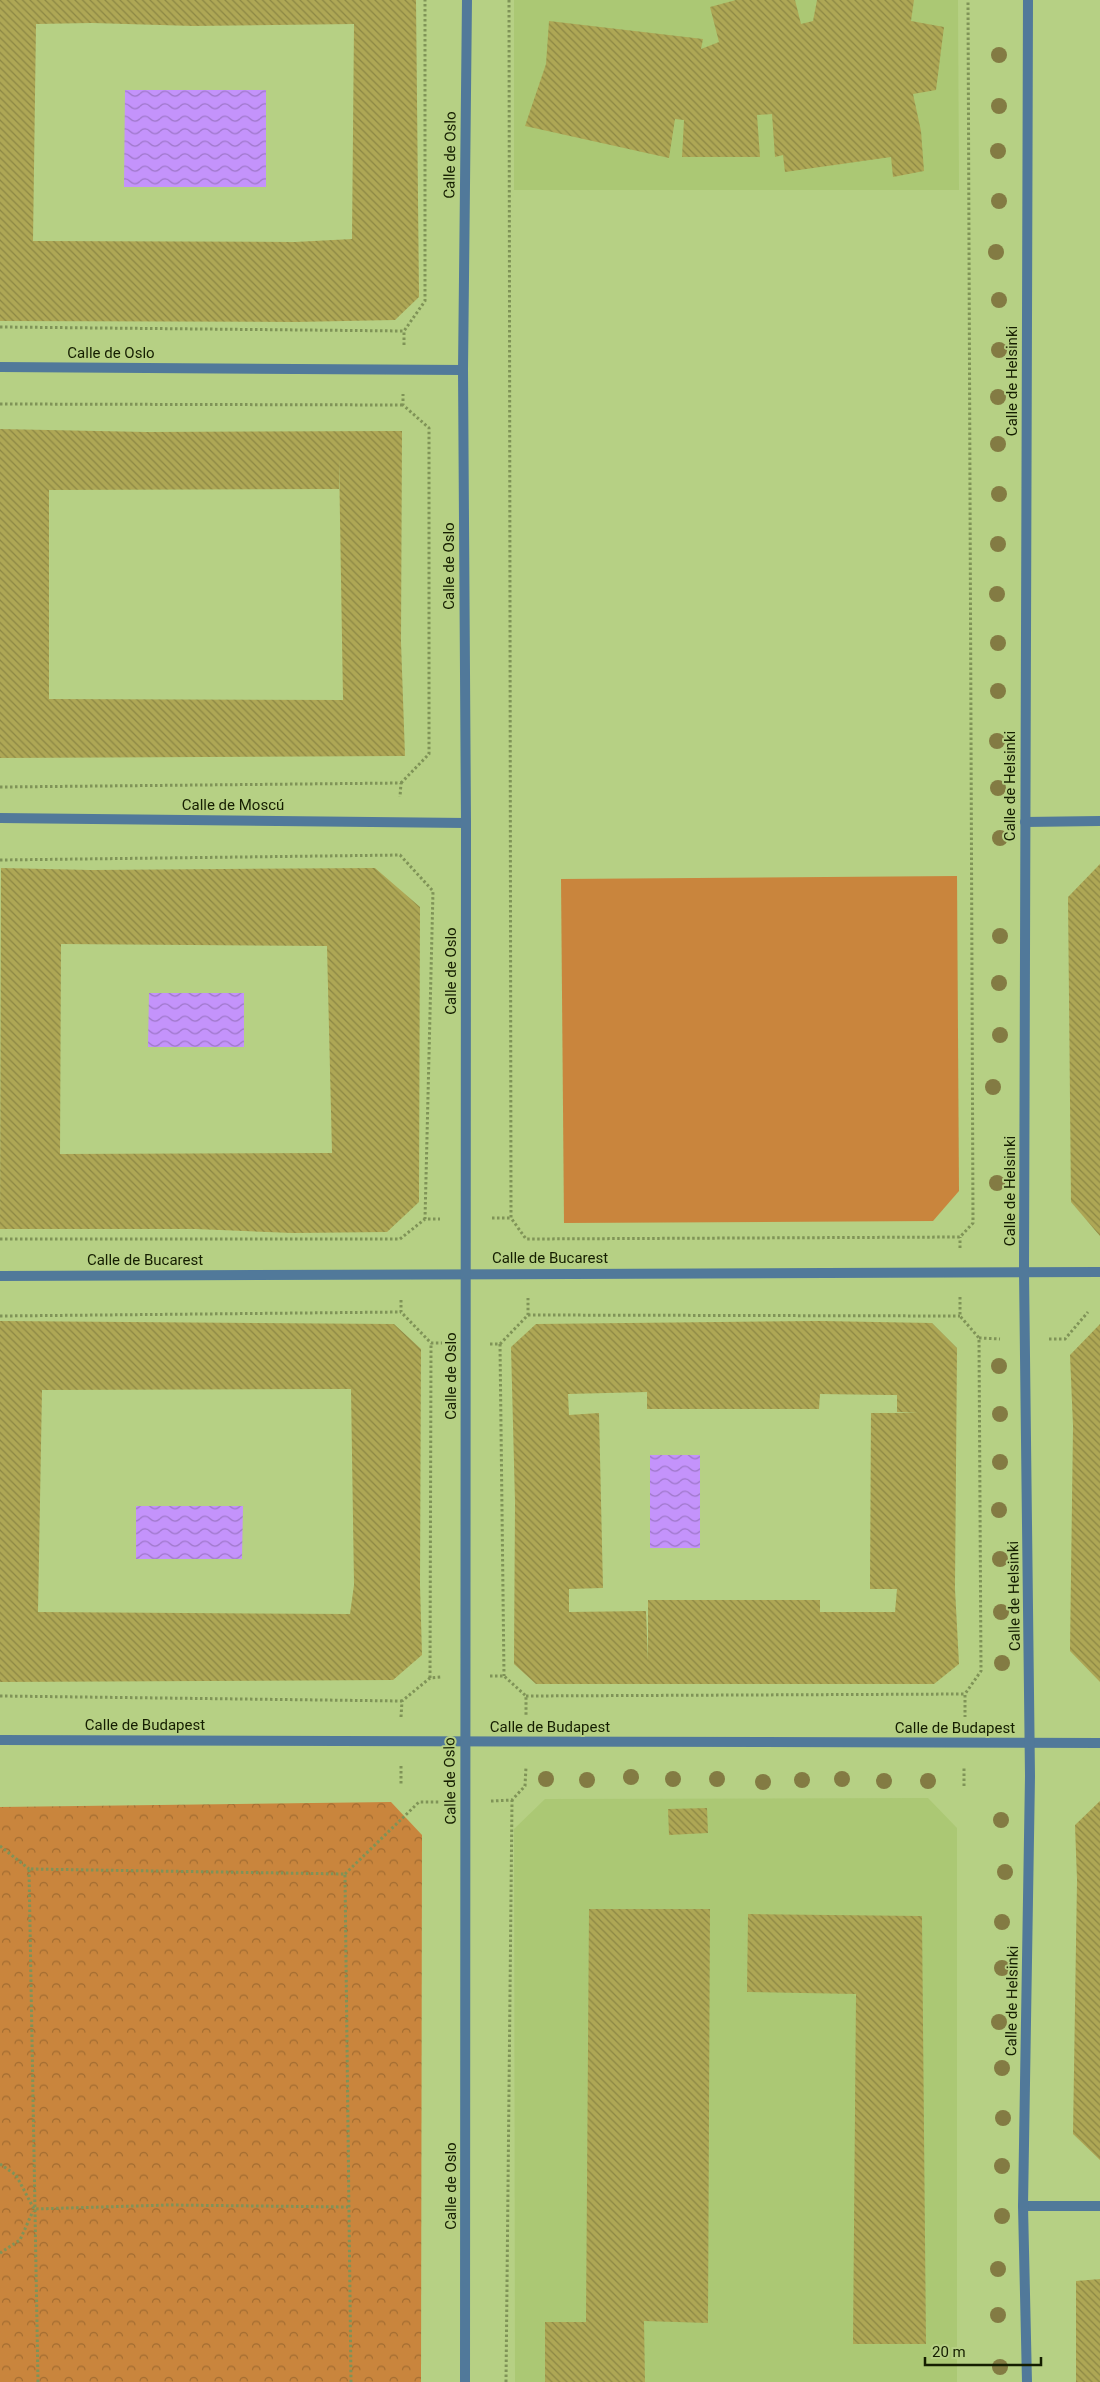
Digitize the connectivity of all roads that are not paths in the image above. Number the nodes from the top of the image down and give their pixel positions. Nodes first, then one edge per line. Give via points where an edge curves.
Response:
1 (467, 0) edge
2 (1028, 0) edge
3 (0, 367) edge
4 (463, 370) junction
5 (0, 818) edge
6 (1100, 821) edge
7 (1025, 822) junction
8 (466, 823) junction
9 (1024, 1272) junction
10 (1100, 1272) edge
11 (467, 1273) junction
12 (0, 1276) edge
13 (0, 1740) edge
14 (465, 1742) junction
15 (1030, 1743) junction
16 (1100, 1743) edge
17 (1024, 2206) junction
18 (1100, 2206) edge
19 (466, 2382) edge
20 (1027, 2382) edge

1 - 4 street, Calle de Oslo
2 - 7 street, Calle de Helsinki
3 - 4 street, Calle de Oslo
4 - 8 street, Calle de Oslo
5 - 8 street, Calle de Moscú
6 - 7 street
7 - 9 street, Calle de Helsinki
8 - 11 street, Calle de Oslo
9 - 10 street, Calle de Bucarest
9 - 11 street, Calle de Bucarest
9 - 15 street, Calle de Helsinki
11 - 12 street, Calle de Bucarest
11 - 14 street, Calle de Oslo
13 - 14 street, Calle de Budapest
14 - 15 street, Calle de Budapest
14 - 19 street, Calle de Oslo
15 - 16 street, Calle de Budapest
15 - 17 street, Calle de Helsinki
17 - 18 street
17 - 20 street, Calle de Helsinki

